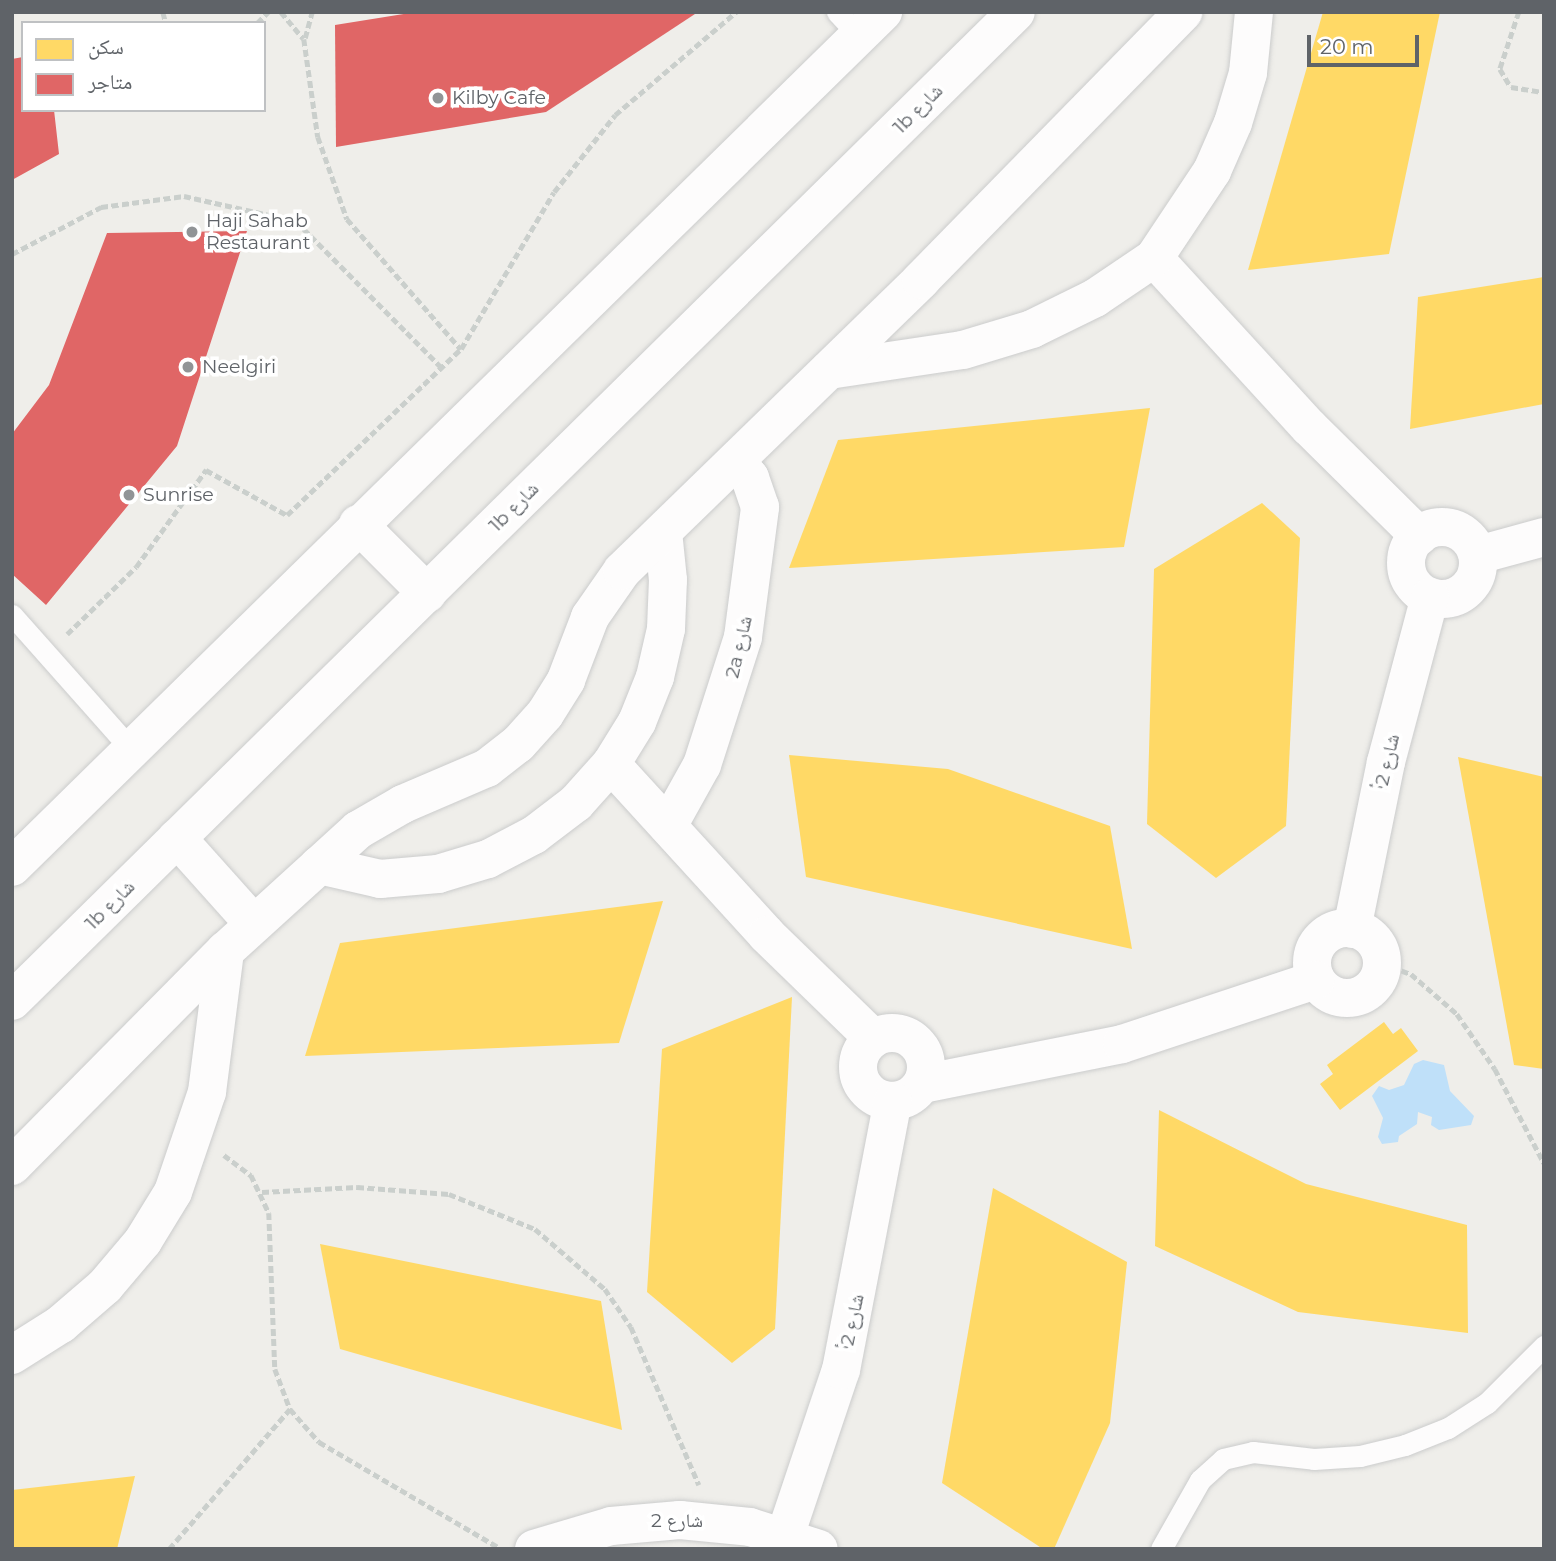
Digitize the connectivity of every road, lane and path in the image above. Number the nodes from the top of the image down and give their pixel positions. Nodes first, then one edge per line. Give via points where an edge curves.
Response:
1 (281, 12) edge
2 (312, 12) edge
3 (736, 12) edge
4 (1016, 12) edge
5 (1183, 12) edge
6 (1254, 12) edge
7 (1519, 12) edge
8 (859, 20) edge
9 (304, 39) junction
10 (1544, 92) edge
11 (12, 254) edge
12 (1154, 258) junction
13 (461, 349) junction
14 (442, 367) junction
15 (829, 370) junction
16 (737, 462) junction
17 (358, 524) junction
18 (663, 532) junction
19 (1419, 536) junction
20 (1544, 537) edge
21 (1478, 555) junction
22 (427, 593) junction
23 (1430, 597) junction
24 (12, 615) edge
25 (45, 654) junction
26 (130, 748) junction
27 (611, 764) junction
28 (668, 826) junction
29 (177, 838) junction
30 (18, 857) edge
31 (319, 865) junction
32 (254, 924) junction
33 (1352, 929) junction
34 (225, 951) junction
35 (1382, 964) junction
36 (1315, 980) junction
37 (12, 1001) edge
38 (873, 1038) junction
39 (907, 1093) junction
40 (194, 1138) junction
41 (1544, 1163) edge
42 (12, 1166) edge
43 (262, 1192) junction
44 (1544, 1346) edge
45 (12, 1355) edge
46 (290, 1409) junction
47 (715, 1522) junction
48 (802, 1542) edge
49 (169, 1549) edge
50 (502, 1549) edge
51 (534, 1549) edge
52 (1161, 1549) edge

1 - 9 path
2 - 9 path
3 - 13 path via 615,115 554,192
4 - 22 street, 1b شارع
5 - 15 street
6 - 12 street via 1248,73 1233,123 1212,171
7 - 10 path via 1500,69 1511,87
8 - 17 street
9 - 13 path via 318,137 347,219
11 - 14 path via 101,207 184,196 296,221
12 - 15 street via 1095,298 1032,329 963,350
12 - 19 street via 1345,466
13 - 14 path
14 - 25 path via 287,515 206,470 136,567
15 - 16 street
16 - 18 street
16 - 28 street, 2a شارع via 750,478 760,507 743,638 702,765
17 - 22 street
17 - 26 street
18 - 27 street via 667,617 655,677 637,722
18 - 31 street via 605,593 566,680 545,714 518,744 487,768 380,815
19 - 21 street via 1429,529 1454,529 1465,534
19 - 23 street via 1407,554 1408,575
20 - 21 street
21 - 23 street via 1470,587 1452,598
22 - 29 street, 1b شارع
23 - 33 street, شارع 2أ via 1386,762
24 - 25 lane
25 - 26 lane
26 - 30 street
27 - 28 street
27 - 31 street via 566,811 534,835 488,859 409,879 350,875
28 - 38 street via 767,935
29 - 32 street
29 - 37 street, 1b شارع
31 - 32 street
32 - 34 street
33 - 35 street via 1374,941
33 - 36 street via 1339,929 1318,943 1312,955
34 - 40 street via 216,1045
34 - 42 street
35 - 36 street via 1372,987 1349,999 1336,997
35 - 41 path via 1411,974 1457,1014 1494,1069
36 - 39 street via 1122,1044
38 - 39 street via 863,1047 859,1077 878,1098
38 - 39 street via 899,1032 921,1047 926,1059
39 - 48 street, شارع 2أ via 844,1359 816,1454
40 - 43 path via 237,1161
40 - 45 street via 173,1192 143,1241 61,1324
43 - 46 path via 271,1234 275,1369
43 - 47 path via 357,1187 449,1194 493,1209 544,1236 605,1289 631,1327
44 - 52 lane via 1488,1403 1448,1428 1405,1445 1360,1456 1314,1459 1252,1452 1223,1460 1200,1480
46 - 49 path
46 - 50 path via 319,1441
47 - 48 street, شارع 2
47 - 51 street, شارع 2 via 634,1522 577,1533

